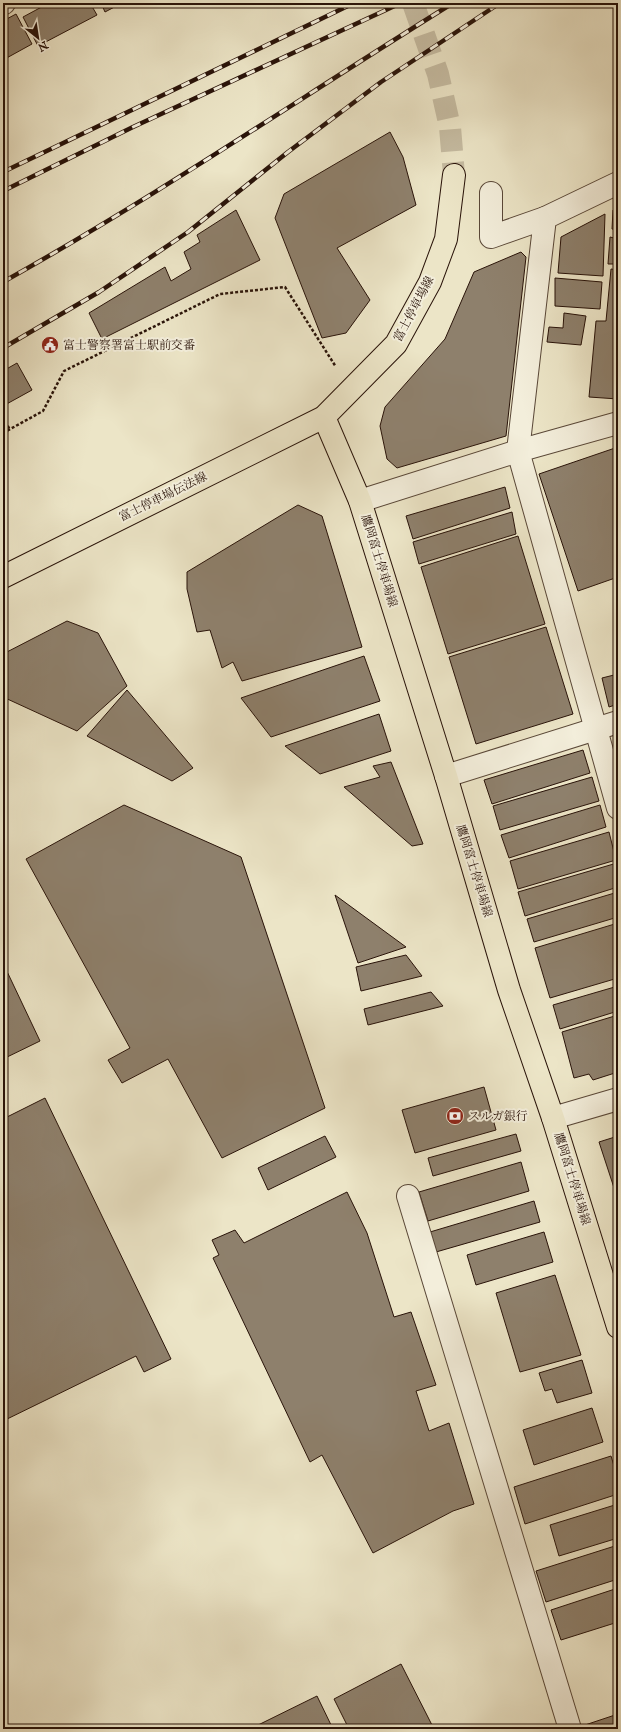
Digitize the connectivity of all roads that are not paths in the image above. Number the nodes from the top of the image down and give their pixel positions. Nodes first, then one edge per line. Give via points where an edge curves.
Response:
1 (454, 175) tunnel mouth
2 (618, 183) edge
3 (491, 193) dead end
4 (545, 218) junction
5 (324, 417) junction
6 (618, 423) edge
7 (518, 451) junction
8 (360, 501) junction
9 (3, 576) edge
10 (618, 722) edge
11 (595, 730) junction
12 (446, 776) junction
13 (618, 808) edge
14 (618, 1099) edge
15 (553, 1118) junction
16 (408, 1196) dead end
17 (618, 1327) edge
18 (570, 1729) edge

1 - 5 main road, 富士停車場線 via 446,239 430,282 396,344
2 - 4 street
3 - 4 street via 491,237
4 - 7 street
5 - 8 main road, 鷹岡富士停車場線
5 - 9 main road, 富士停車場伝法線
6 - 7 street
7 - 8 street
7 - 11 street
8 - 12 main road, 鷹岡富士停車場線
10 - 11 street
11 - 12 street
11 - 13 street
12 - 15 main road, 鷹岡富士停車場線 via 509,990
14 - 15 street
15 - 17 main road, 鷹岡富士停車場線
16 - 18 street

